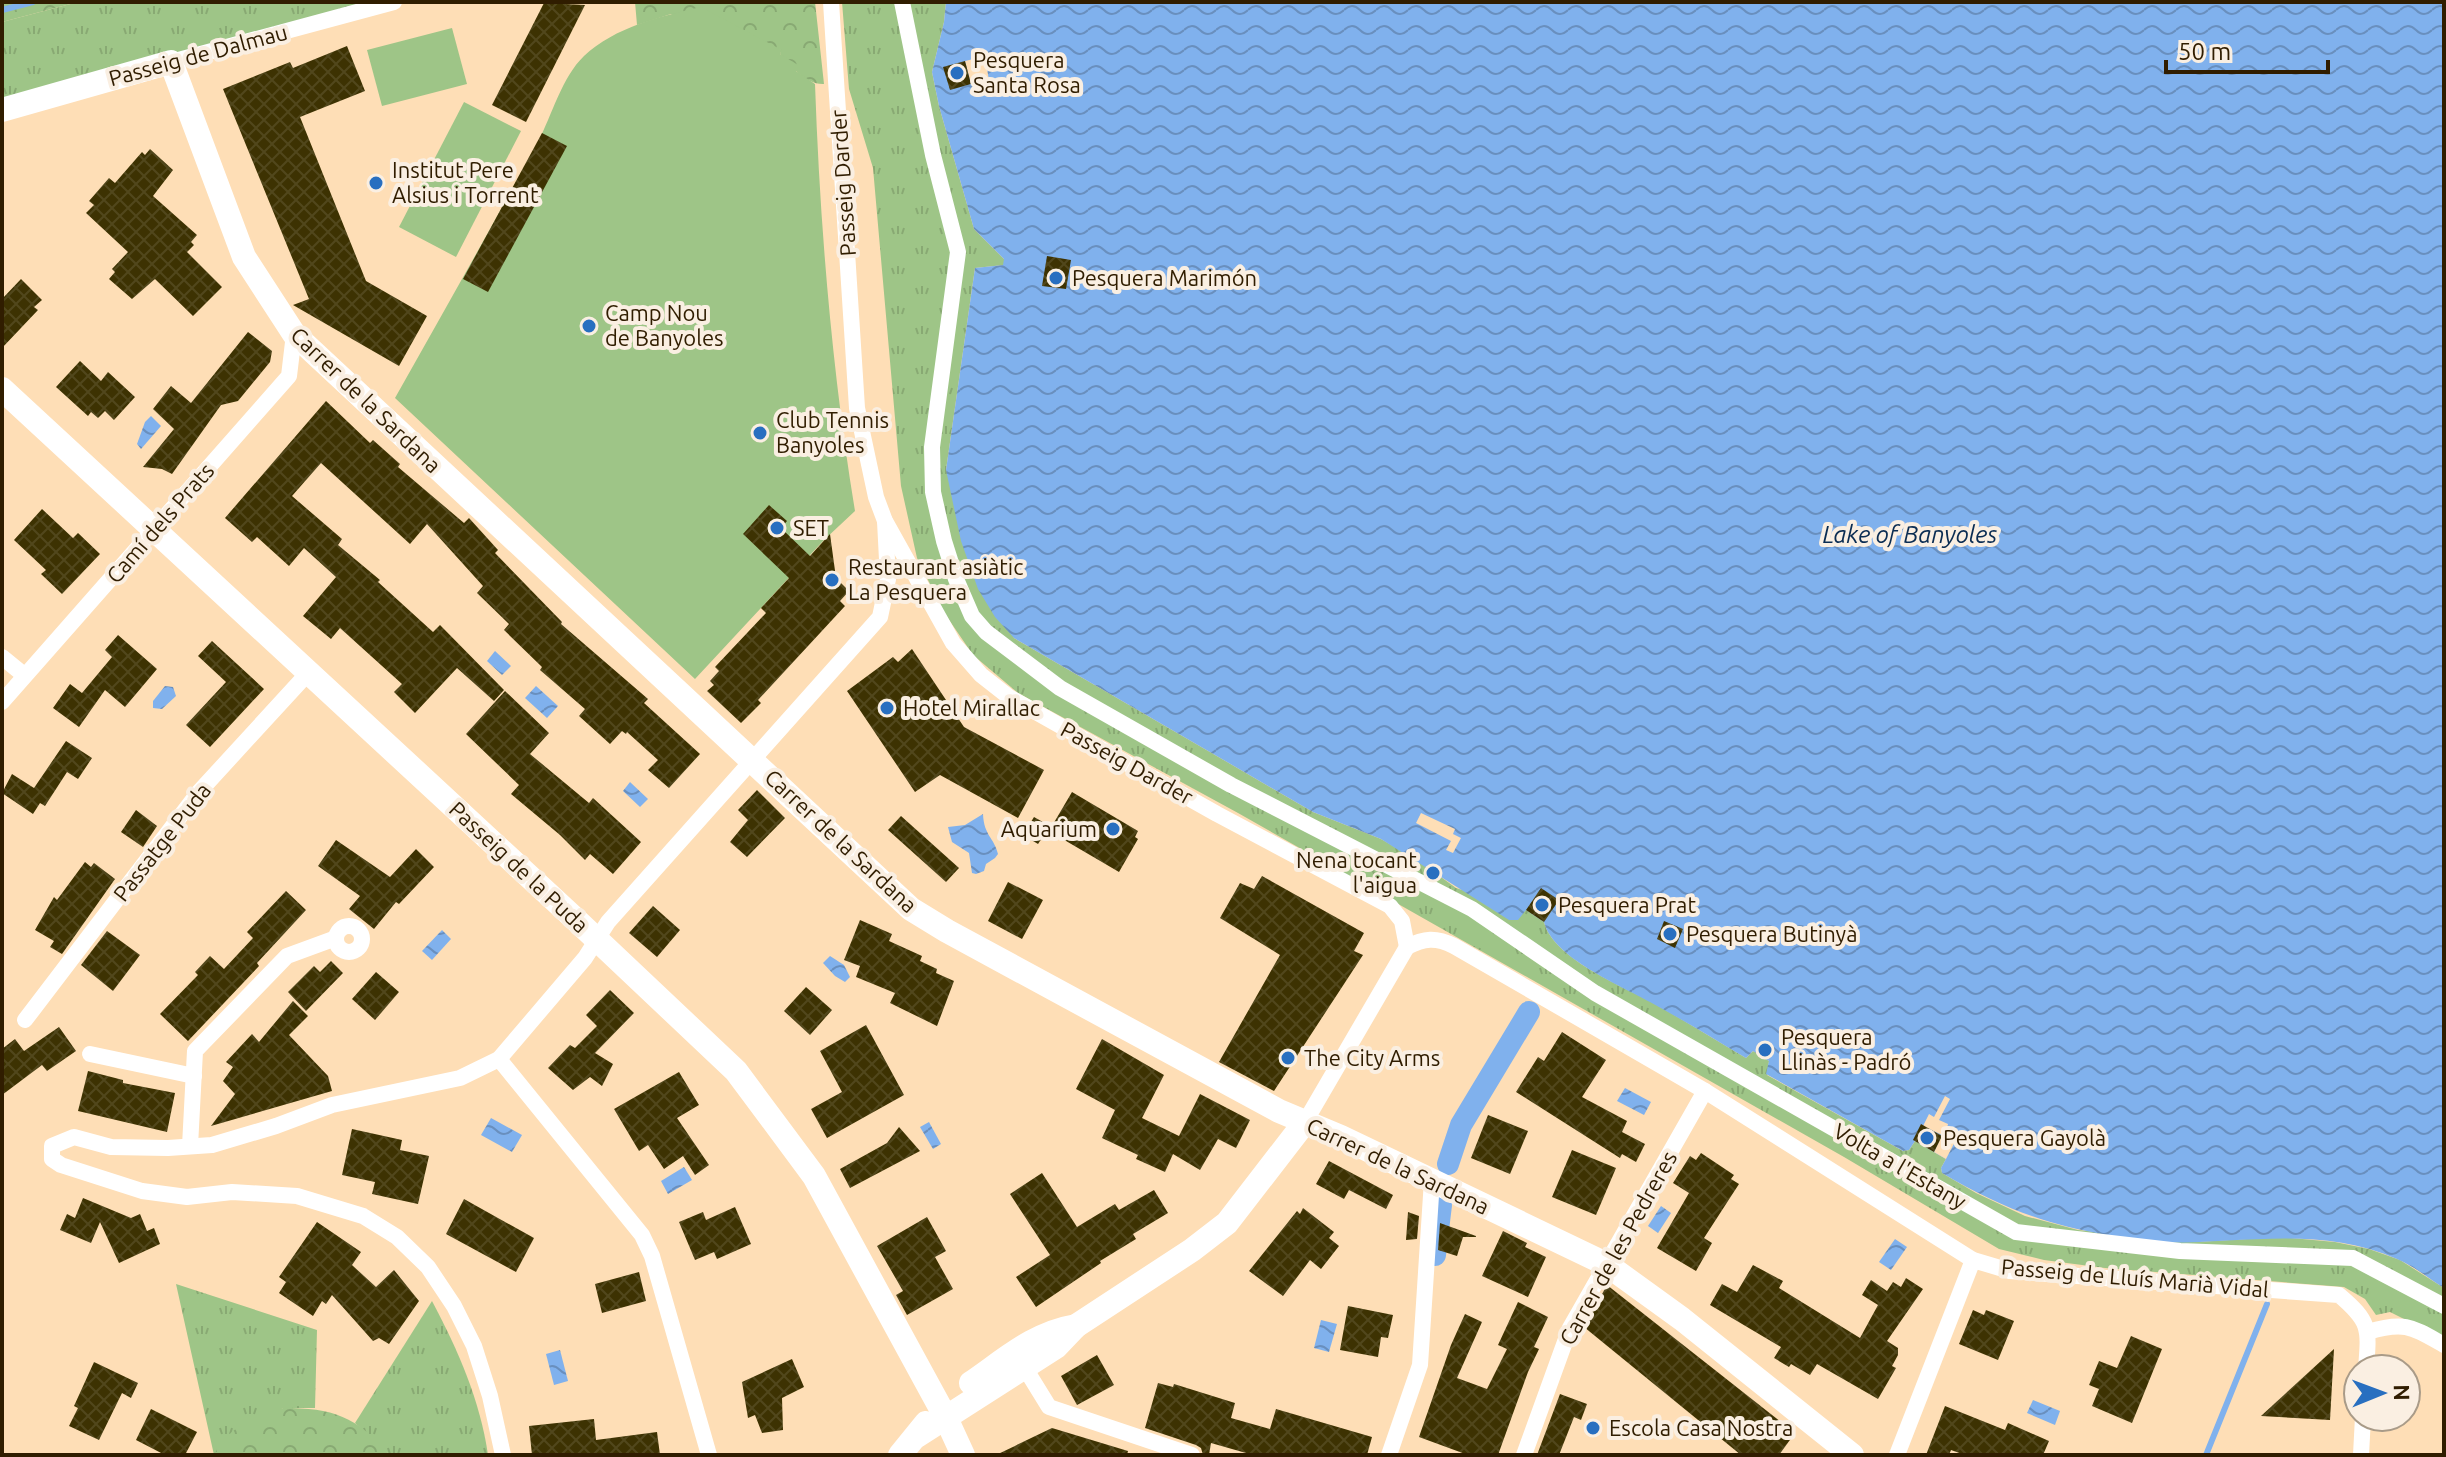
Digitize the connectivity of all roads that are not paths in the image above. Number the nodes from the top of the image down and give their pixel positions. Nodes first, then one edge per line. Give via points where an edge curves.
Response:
1 (394, 2) edge
2 (831, 2) edge
3 (902, 2) edge
4 (171, 62) junction
5 (2, 110) edge
6 (294, 334) junction
7 (2, 389) edge
8 (885, 521) junction
9 (154, 531) junction
10 (2, 657) edge
11 (309, 672) junction
12 (24, 675) junction
13 (2, 702) edge
14 (754, 760) junction
15 (1407, 874) joint
16 (336, 938) dead end
17 (596, 940) junction
18 (1407, 947) junction
19 (25, 1020) dead end
20 (90, 1054) dead end
21 (499, 1059) junction
22 (194, 1076) junction
23 (1705, 1091) junction
24 (1305, 1122) junction
25 (190, 1146) junction
26 (1432, 1180) junction
27 (1973, 1260) junction
28 (1606, 1264) junction
29 (2444, 1306) edge
30 (1067, 1328) junction
31 (2368, 1332) junction
32 (2444, 1345) edge
33 (2367, 1353) edge
34 (1022, 1364) junction
35 (942, 1412) junction
36 (2362, 1433) edge
37 (503, 1455) edge
38 (709, 1455) edge
39 (900, 1455) edge
40 (963, 1455) edge
41 (1192, 1455) edge
42 (1389, 1455) edge
43 (1524, 1455) edge
44 (1852, 1455) edge
45 (1897, 1455) edge
46 (2361, 1455) edge

1 - 4 street, Passeig de Dalmau
2 - 8 street, Passeig Darder via 857,408
3 - 15 street, Passeig Darder via 958,252 932,447 933,492 944,541 972,616 1060,688 1231,785
4 - 5 main road, Passeig de Dalmau
4 - 6 main road, Carrer de la Sardana via 244,257
6 - 9 street, Camí dels Prats via 289,376
6 - 14 main road, Carrer de la Sardana
7 - 9 main road, Passeig de la Puda
8 - 14 street via 888,579 880,617
8 - 18 street, Passeig Darder via 953,643 981,675 1009,697 1390,906 1402,921
9 - 11 main road, Passeig de la Puda
9 - 12 street, Camí dels Prats
10 - 12 street
11 - 17 main road, Passeig de la Puda
11 - 19 street, Passatge Puda via 198,793
12 - 13 street, Camí dels Prats
14 - 17 street
14 - 24 main road, Carrer de la Sardana via 911,909
15 - 29 street, Volta a l'Estany via 1472,909 1595,993 2016,1232 2180,1251 2353,1258
16 - 22 street via 287,956 195,1051
17 - 21 street
17 - 35 main road, Passeig de la Puda via 736,1071 814,1176
18 - 23 street via 1442,940
18 - 24 street
20 - 22 street
21 - 25 street via 460,1078 332,1105 212,1145
21 - 38 street via 642,1235
22 - 25 street
23 - 27 street, Passeig de Lluís Marià Vidal
23 - 28 street, Carrer de les Pedreres
24 - 26 main road, Carrer de la Sardana
24 - 30 main road via 1227,1223
25 - 37 street via 111,1147 74,1137 52,1146 52,1159 142,1191 187,1197 232,1192 297,1196 363,1216 397,1237 428,1267 474,1346
26 - 28 main road, Carrer de la Sardana
26 - 42 street via 1420,1365
27 - 31 street, Passeig de Lluís Marià Vidal via 2010,1271 2339,1295 2360,1312
27 - 45 street
28 - 43 street, Carrer de les Pedreres via 1570,1328
28 - 44 main road, Carrer de la Sardana
30 - 34 main road via 1056,1347
30 - 35 main road via 1038,1337
31 - 32 street via 2392,1325 2413,1328
31 - 33 street
34 - 35 main road
34 - 41 street via 1049,1407
35 - 39 main road
35 - 40 main road, Passeig de la Puda
36 - 46 street

